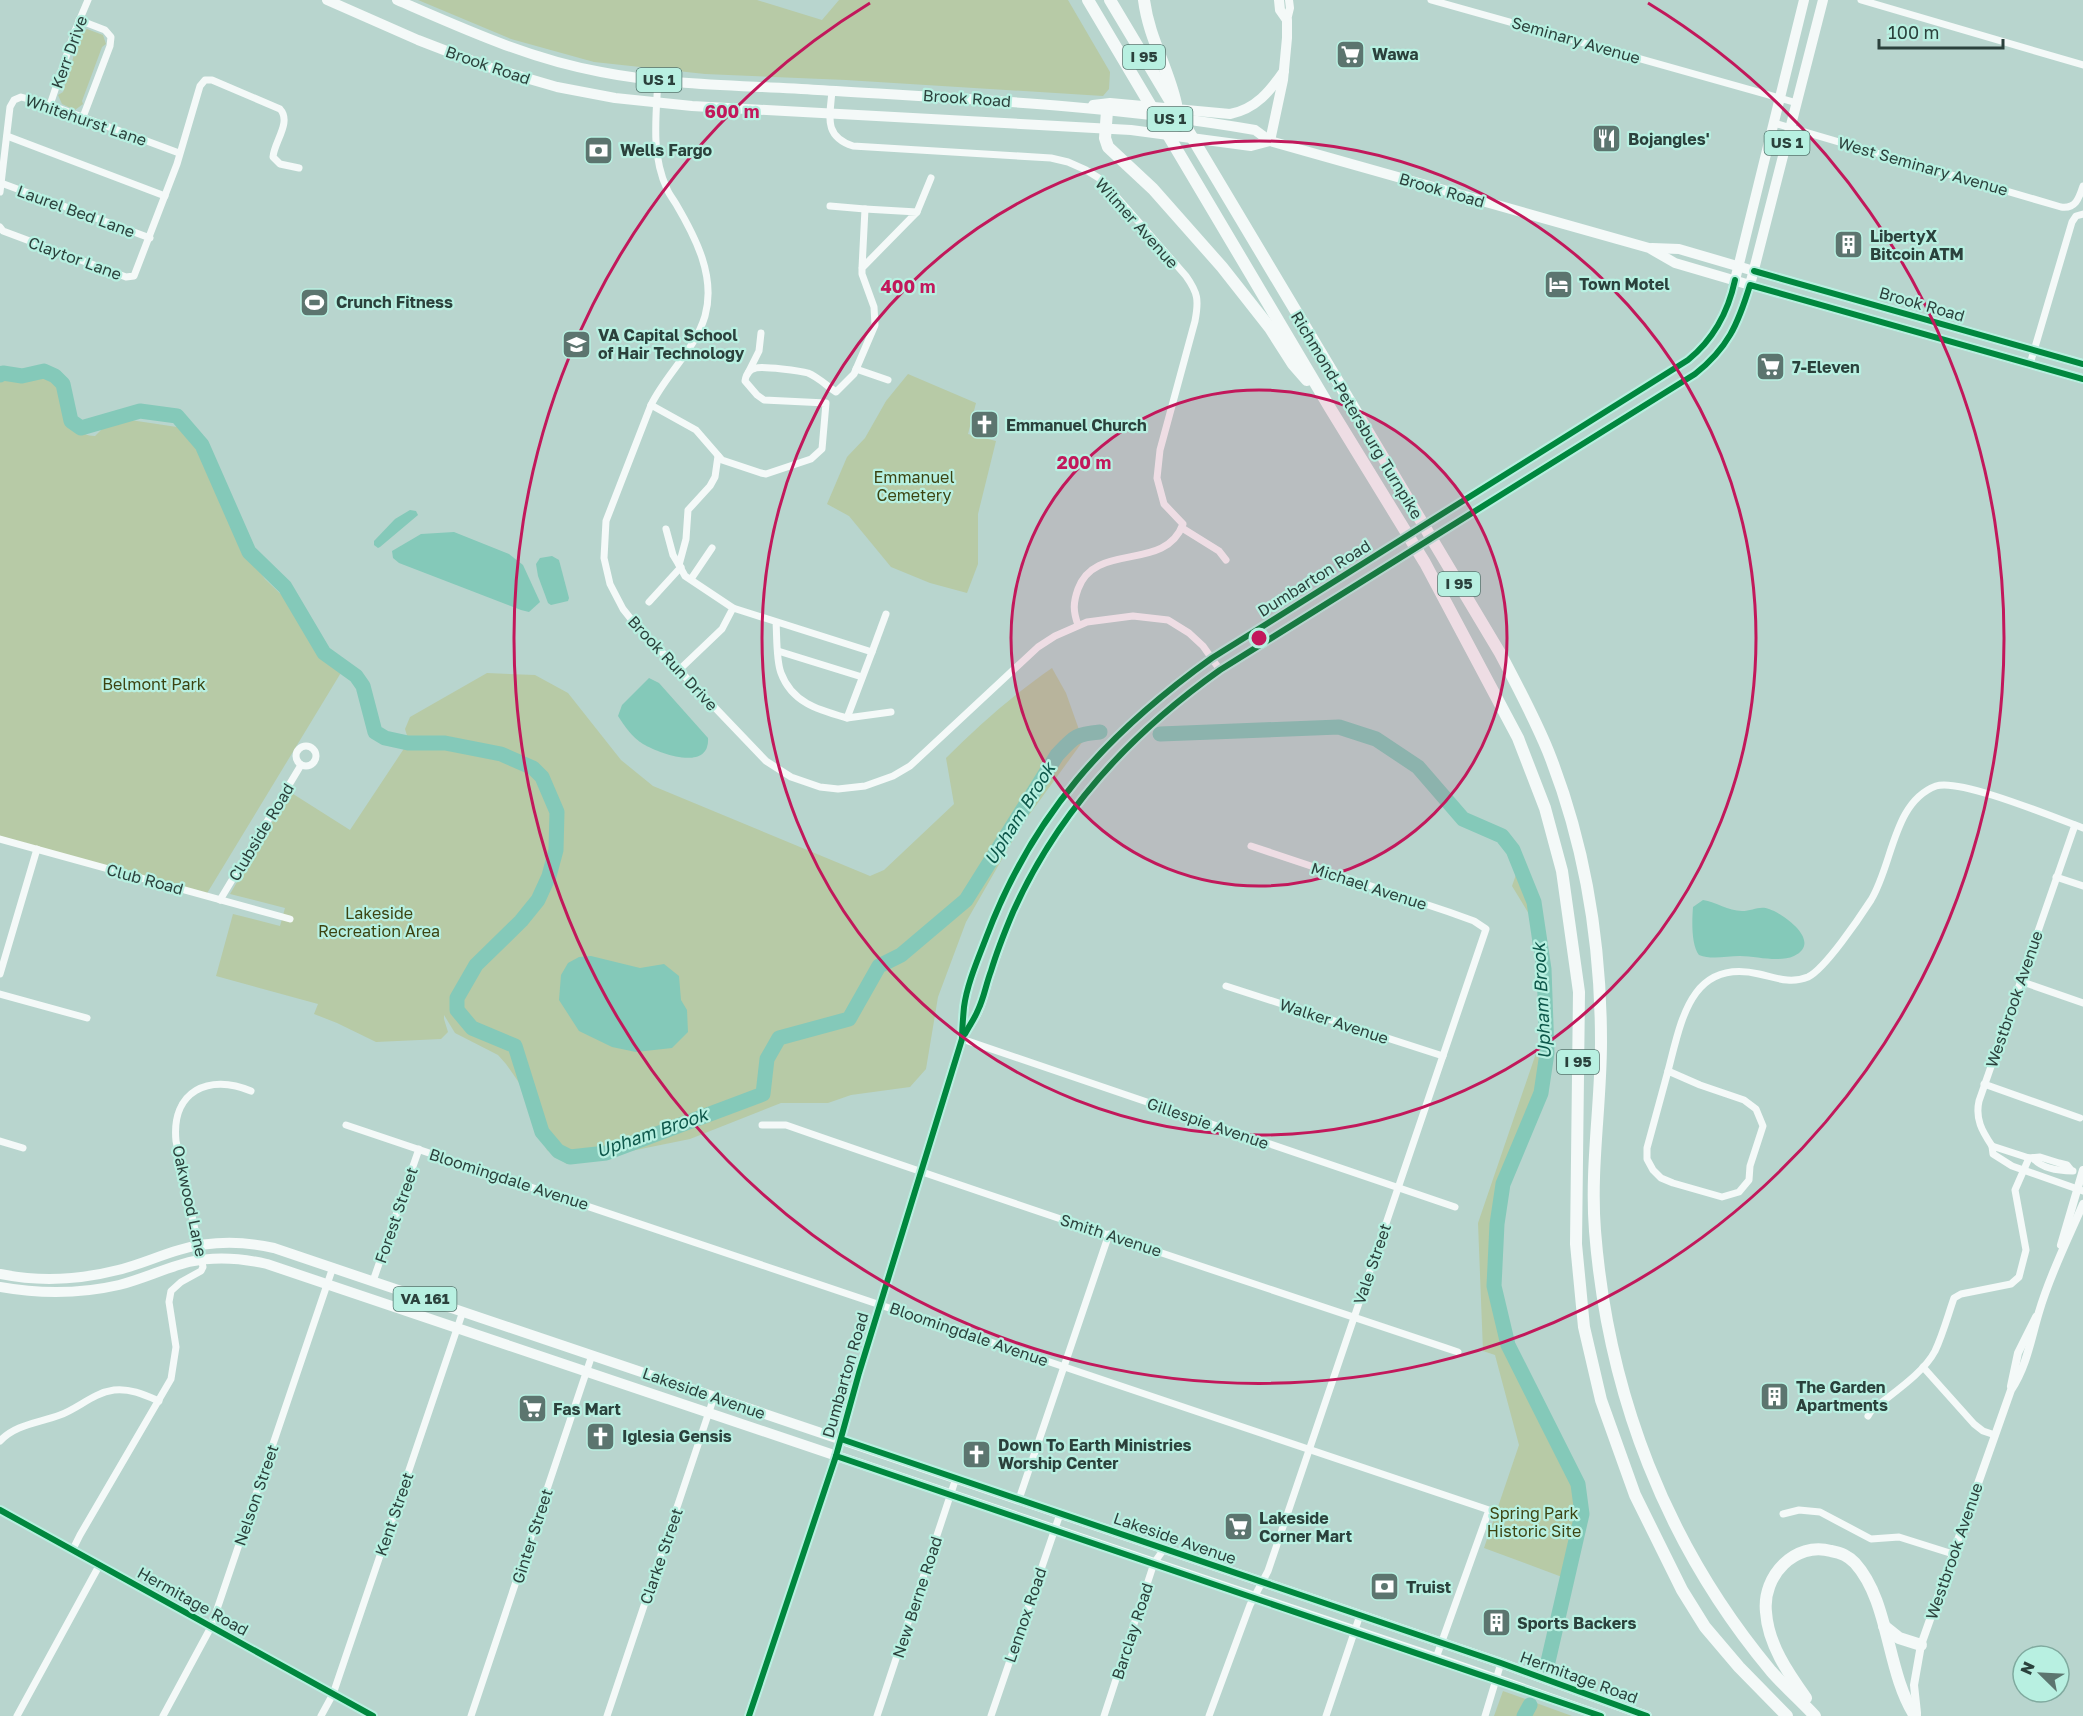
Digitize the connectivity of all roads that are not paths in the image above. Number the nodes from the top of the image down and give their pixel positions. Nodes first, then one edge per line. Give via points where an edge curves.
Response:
1 (88, 0) edge
2 (327, 0) edge
3 (397, 0) edge
4 (1088, 0) edge
5 (1110, 0) edge
6 (1144, 0) edge
7 (1279, 0) edge
8 (1289, 0) edge
9 (1431, 0) edge
10 (1804, 0) edge
11 (1823, 0) edge
12 (1861, 0) edge
13 (79, 20) junction
14 (1287, 20) junction
15 (2083, 65) edge
16 (1284, 71) junction
17 (658, 80) junction
18 (832, 91) junction
19 (1780, 99) junction
20 (1797, 103) junction
21 (657, 104) junction
22 (50, 105) junction
23 (1114, 109) junction
24 (830, 114) junction
25 (1178, 114) junction
26 (83, 117) junction
27 (1774, 123) junction
28 (1790, 127) junction
29 (1106, 129) junction
30 (7, 136) junction
31 (1270, 141) junction
32 (179, 153) junction
33 (299, 168) dead end
34 (931, 178) dead end
35 (1, 183) edge
36 (2083, 186) edge
37 (0, 192) edge
38 (165, 196) junction
39 (830, 206) dead end
40 (866, 209) junction
41 (917, 213) junction
42 (2079, 215) edge
43 (2, 229) edge
44 (150, 238) junction
45 (1649, 248) junction
46 (1738, 266) junction
47 (862, 268) junction
48 (1754, 271) junction
49 (1735, 280) junction
50 (1750, 285) junction
51 (761, 333) dead end
52 (2035, 350) junction
53 (2030, 364) junction
54 (2083, 364) edge
55 (856, 369) junction
56 (749, 371) junction
57 (2083, 379) edge
58 (888, 380) dead end
59 (836, 392) junction
60 (825, 403) junction
61 (651, 405) junction
62 (1330, 408) junction
63 (718, 456) junction
64 (1182, 528) junction
65 (666, 529) dead end
66 (712, 548) dead end
67 (1226, 560) dead end
68 (680, 566) junction
69 (691, 579) junction
70 (649, 602) dead end
71 (733, 608) junction
72 (886, 614) dead end
73 (776, 622) junction
74 (1078, 625) junction
75 (778, 651) junction
76 (872, 652) junction
77 (1212, 658) junction
78 (679, 670) junction
79 (1220, 670) junction
80 (862, 677) junction
81 (891, 712) dead end
82 (847, 717) junction
83 (301, 765) dead end
84 (2075, 825) junction
85 (2083, 828) edge
86 (0, 839) edge
87 (1251, 846) dead end
88 (37, 849) junction
89 (2056, 877) junction
90 (2083, 886) edge
91 (220, 900) junction
92 (290, 919) dead end
93 (1486, 929) joint
94 (0, 974) edge
95 (2020, 981) junction
96 (1226, 986) dead end
97 (0, 994) edge
98 (2083, 1003) edge
99 (87, 1018) dead end
100 (962, 1039) junction
101 (1443, 1056) junction
102 (1668, 1071) junction
103 (1984, 1084) junction
104 (251, 1091) dead end
105 (2080, 1118) dead end
106 (346, 1125) dead end
107 (762, 1125) dead end
108 (0, 1141) edge
109 (1992, 1146) junction
110 (23, 1148) dead end
111 (419, 1149) junction
112 (2031, 1158) junction
113 (2023, 1171) junction
114 (920, 1172) junction
115 (2082, 1174) edge
116 (1398, 1188) junction
117 (2080, 1190) edge
118 (2083, 1204) edge
119 (1455, 1207) dead end
120 (1109, 1234) junction
121 (198, 1245) junction
122 (202, 1260) junction
123 (2056, 1266) junction
124 (333, 1267) junction
125 (0, 1274) edge
126 (373, 1281) junction
127 (327, 1283) junction
128 (0, 1287) edge
129 (880, 1304) junction
130 (463, 1311) junction
131 (1353, 1317) junction
132 (458, 1327) junction
133 (1458, 1352) dead end
134 (592, 1355) junction
135 (1064, 1366) junction
136 (1923, 1367) junction
137 (587, 1371) junction
138 (714, 1396) junction
139 (159, 1401) junction
140 (709, 1412) junction
141 (1868, 1416) dead end
142 (1995, 1435) junction
143 (841, 1439) junction
144 (0, 1441) edge
145 (1308, 1450) junction
146 (837, 1455) junction
147 (956, 1478) junction
148 (951, 1494) junction
149 (1019, 1499) junction
150 (0, 1510) edge
151 (1060, 1514) junction
152 (1784, 1514) dead end
153 (1054, 1529) junction
154 (73, 1549) junction
155 (1164, 1549) junction
156 (1953, 1554) junction
157 (1154, 1563) junction
158 (100, 1564) junction
159 (1262, 1582) junction
160 (1255, 1597) junction
161 (1360, 1615) junction
162 (1883, 1625) junction
163 (211, 1627) junction
164 (1355, 1631) junction
165 (1442, 1642) junction
166 (1921, 1645) junction
167 (1436, 1658) junction
168 (1501, 1663) junction
169 (1496, 1679) junction
170 (333, 1694) junction
171 (17, 1716) edge
172 (163, 1716) edge
173 (321, 1716) edge
174 (373, 1716) edge
175 (471, 1716) edge
176 (607, 1716) edge
177 (749, 1716) edge
178 (877, 1716) edge
179 (992, 1716) edge
180 (1104, 1716) edge
181 (1209, 1716) edge
182 (1326, 1716) edge
183 (1485, 1716) edge
184 (1601, 1716) edge
185 (1647, 1716) edge
186 (1787, 1716) edge
187 (1817, 1716) edge
188 (1916, 1716) edge

1 - 13 street, Kerr Drive
2 - 21 main road, Brook Road / US 1 via 442,50 518,77
3 - 17 main road, Brook Road / US 1 via 528,54 601,72
4 - 62 highway, Richmond-Petersburg Turnpike / I 95
5 - 25 highway, Richmond-Petersburg Turnpike / I 95
6 - 25 highway via 1149,29 1172,86
7 - 14 main road
8 - 14 street
9 - 19 street, Seminary Avenue
10 - 19 main road, US 1
11 - 20 main road, US 1
12 - 15 street
13 - 22 street, Kerr Drive
13 - 26 street via 105,30 111,38
14 - 16 main road
16 - 23 main road via 1266,96 1237,113
16 - 31 main road
17 - 18 main road, Brook Road / US 1
17 - 21 street
18 - 23 main road, Brook Road / US 1
18 - 24 street, Wilmer Avenue
19 - 20 street
19 - 27 main road, US 1
20 - 28 main road, US 1
21 - 24 main road, Brook Road / US 1
21 - 61 street, Brook Run Drive via 656,145 664,179 701,254 710,289 705,318 696,337
22 - 26 street, Whitehurst Lane
22 - 30 street, Whitehurst Lane via 17,98 10,107
23 - 29 highway
23 - 31 main road, Brook Road / US 1 via 1255,130
24 - 29 main road, Brook Road / US 1
24 - 64 street, Wilmer Avenue via 836,138 853,146 1044,158 1086,170 1109,187 1185,276 1196,292 1198,307 1160,450 1157,478 1164,504 1183,524
25 - 187 highway, Richmond-Petersburg Turnpike / I 95 via 1500,653 1547,749 1581,853 1597,950 1601,1045 1594,1207 1599,1273 1623,1393 1636,1435 1678,1532 1727,1613 1773,1672
26 - 32 street, Whitehurst Lane
27 - 28 street, West Seminary Avenue
27 - 46 main road, US 1
28 - 36 street, West Seminary Avenue via 2061,207 2072,207
28 - 48 main road, US 1
29 - 31 main road, Brook Road / US 1 via 1251,146
29 - 62 highway via 1108,147 1153,189 1222,267
30 - 35 street, Whitehurst Lane
30 - 38 street
31 - 45 main road, Brook Road / US 1
32 - 33 street, Claytor Lane via 200,86 208,80 280,109 284,121 273,157 280,164
32 - 38 street, Claytor Lane
34 - 41 street
35 - 37 street, Whitehurst Lane
35 - 44 street, Laurel Bed Lane
38 - 44 street, Claytor Lane
39 - 40 street
40 - 41 street
40 - 47 street
41 - 47 street
42 - 52 street via 2071,226
43 - 44 street, Claytor Lane via 129,278 136,274
45 - 46 main road, Brook Road / US 1 via 1679,249
45 - 49 main road, Brook Road / US 1 via 1675,263
46 - 48 main road, Brook Road
46 - 49 main road
47 - 55 street via 874,307 874,326
48 - 50 main road, US 1
48 - 52 main road, Brook Road
49 - 50 main road, Brook Road / US 1
49 - 77 main road, Dumbarton Road via 1720,325 1700,350 1676,368
50 - 53 main road, Brook Road
50 - 79 main road, Dumbarton Road via 1732,334 1704,367
51 - 56 street via 759,351
52 - 53 street
52 - 54 main road, Brook Road
53 - 57 main road, Brook Road
55 - 58 street
55 - 59 street
56 - 59 street via 756,368 804,372
56 - 60 street via 745,381 764,400
59 - 60 street
60 - 63 street via 822,449 811,459 766,474
61 - 63 street via 696,430
61 - 78 street, Brook Run Drive via 608,513 604,558 610,584 623,609
62 - 186 highway, Richmond-Petersburg Turnpike / I 95 via 1425,562 1518,738 1545,807 1563,871 1579,992 1576,1244 1584,1327 1601,1400 1635,1495 1682,1590 1705,1627 1739,1668
63 - 68 street via 710,486 688,510
64 - 67 street, Wilmer Avenue via 1219,551
64 - 74 street via 1169,542 1144,555 1101,563 1084,575 1073,604
65 - 68 street
66 - 69 street
68 - 69 street
68 - 70 street
69 - 71 street
71 - 73 street
71 - 78 street via 722,629
72 - 76 street
73 - 75 street
73 - 76 street
74 - 77 street via 1102,619 1159,617 1182,627
74 - 78 street, Brook Run Drive via 1038,647 910,765 882,781 847,789 803,782 772,766
75 - 80 street
75 - 82 street via 780,671 806,704
76 - 80 street
77 - 79 street
77 - 100 main road, Dumbarton Road via 1150,705 1107,746 1047,820 1022,860 990,929 964,1005
79 - 100 main road, Dumbarton Road via 1124,749 1067,817 1014,911 979,1009
80 - 82 street
81 - 82 street
83 - 91 street, Clubside Road
84 - 85 street
84 - 89 street, Westbrook Avenue
84 - 102 street via 1958,785 1945,784 1923,792 1904,814 1871,900 1821,967 1808,977 1795,980 1739,972 1709,981 1686,1008
86 - 88 street, Club Road
87 - 93 street, Michael Avenue via 1449,912
88 - 91 street, Club Road
88 - 94 street
89 - 90 street
89 - 95 street, Westbrook Avenue
91 - 92 street, Club Road
93 - 101 street, Vale Street
95 - 98 street
95 - 103 street, Westbrook Avenue
96 - 101 street, Walker Avenue
97 - 99 street
100 - 114 main road, Dumbarton Road
100 - 116 street, Gillespie Avenue
101 - 116 street, Vale Street
102 - 102 street via 1744,1100 1756,1109 1763,1126 1743,1189 1726,1197 1708,1194 1661,1178 1649,1165 1646,1154
103 - 105 street
103 - 109 street, Westbrook Avenue via 1978,1117
104 - 121 street, Oakwood Lane via 219,1083 203,1086 189,1095 178,1113 175,1130
106 - 111 street, Bloomingdale Avenue
107 - 114 street, Smith Avenue via 786,1125
108 - 110 street
109 - 112 street, Westbrook Avenue
109 - 113 street, Westbrook Avenue via 1993,1154
111 - 126 street, Forest Street
111 - 129 street, Bloomingdale Avenue
112 - 113 street
112 - 115 street, Westbrook Avenue via 2043,1157
113 - 117 street, Westbrook Avenue
113 - 136 street via 2015,1190 2026,1252 2018,1279 1954,1298 1938,1345
114 - 120 street, Smith Avenue
114 - 129 main road, Dumbarton Road
115 - 117 street, Westbrook Avenue
116 - 119 street, Gillespie Avenue
116 - 131 street, Vale Street
117 - 123 street, Westbrook Avenue
118 - 123 street, Westbrook Avenue
120 - 131 street, Smith Avenue
120 - 135 street
121 - 122 street, Oakwood Lane
121 - 124 main road, Lakeside Avenue / VA 161 via 256,1244
121 - 125 main road, Lakeside Avenue / VA 161 via 90,1276 44,1279
122 - 127 main road, Lakeside Avenue / VA 161 via 252,1260
122 - 128 main road, Lakeside Avenue / VA 161 via 92,1290 45,1292
122 - 139 street, Oakwood Lane via 201,1270 171,1291 175,1359 171,1379
123 - 142 street, Westbrook Avenue via 2022,1370
124 - 126 main road, Lakeside Avenue / VA 161
124 - 127 street, Nelson Street
126 - 130 main road, Lakeside Avenue / VA 161
127 - 132 main road, Lakeside Avenue / VA 161
127 - 163 street, Nelson Street
129 - 135 street, Bloomingdale Avenue
129 - 143 main road, Dumbarton Road
130 - 132 street, Kent Street
130 - 134 main road, Lakeside Avenue / VA 161
131 - 133 street, Smith Avenue
131 - 145 street, Vale Street
132 - 137 main road, Lakeside Avenue / VA 161
132 - 170 street, Kent Street
134 - 137 street, Ginter Street
134 - 138 main road, Lakeside Avenue / VA 161
135 - 145 street, Bloomingdale Avenue
135 - 149 street
136 - 141 street
136 - 142 street via 1974,1424
137 - 140 main road, Lakeside Avenue / VA 161
137 - 175 street, Ginter Street
138 - 140 street, Clarke Street
138 - 143 main road, Lakeside Avenue / VA 161
139 - 144 street via 129,1390 107,1391 59,1416 11,1432
139 - 154 street, Oakwood Lane
140 - 146 main road, Lakeside Avenue / VA 161
140 - 176 street, Clarke Street
142 - 156 street, Westbrook Avenue
143 - 146 main road, Dumbarton Road
143 - 147 main road, Lakeside Avenue / VA 161
145 - 159 street, Vale Street
145 - 165 street, Bloomingdale Avenue via 1489,1510
146 - 148 main road, Lakeside Avenue / VA 161
146 - 177 main road, Dumbarton Road
147 - 148 street, New Berne Road
147 - 149 main road, Lakeside Avenue / VA 161
148 - 153 main road, Lakeside Avenue / VA 161
148 - 178 street, New Berne Road
149 - 151 main road, Lakeside Avenue / VA 161
150 - 154 street, Hermitage Road
151 - 153 street, Lennox Road
151 - 155 main road, Lakeside Avenue / VA 161
152 - 156 street via 1799,1510 1820,1512 1871,1539 1899,1537
153 - 157 main road, Lakeside Avenue / VA 161
153 - 179 street, Lennox Road
154 - 158 street, Hermitage Road
155 - 157 street, Barclay Road
155 - 159 main road, Lakeside Avenue / VA 161
156 - 166 street, Westbrook Avenue
157 - 160 main road, Lakeside Avenue / VA 161
157 - 180 street, Barclay Road
158 - 163 street, Hermitage Road
158 - 171 street
159 - 160 street, Vale Street
159 - 161 main road, Lakeside Avenue / VA 161
160 - 164 main road, Lakeside Avenue / VA 161
160 - 181 street, Vale Street
161 - 164 street
161 - 165 main road, Lakeside Avenue / VA 161
162 - 166 highway via 1899,1638
162 - 187 highway via 1870,1584 1845,1554 1811,1548 1783,1563 1767,1594 1765,1610 1770,1638
162 - 188 highway via 1904,1695
163 - 170 street, Hermitage Road
163 - 172 street, Nelson Street
164 - 167 main road, Lakeside Avenue / VA 161
164 - 182 street
165 - 167 street
165 - 168 main road, Lakeside Avenue / VA 161
166 - 188 street, Westbrook Avenue via 1914,1684
167 - 169 main road, Lakeside Avenue / VA 161
168 - 169 street
168 - 185 main road, Hermitage Road / VA 161
169 - 183 street
169 - 184 main road, Hermitage Road / VA 161
170 - 173 street, Kent Street
170 - 174 street, Hermitage Road

